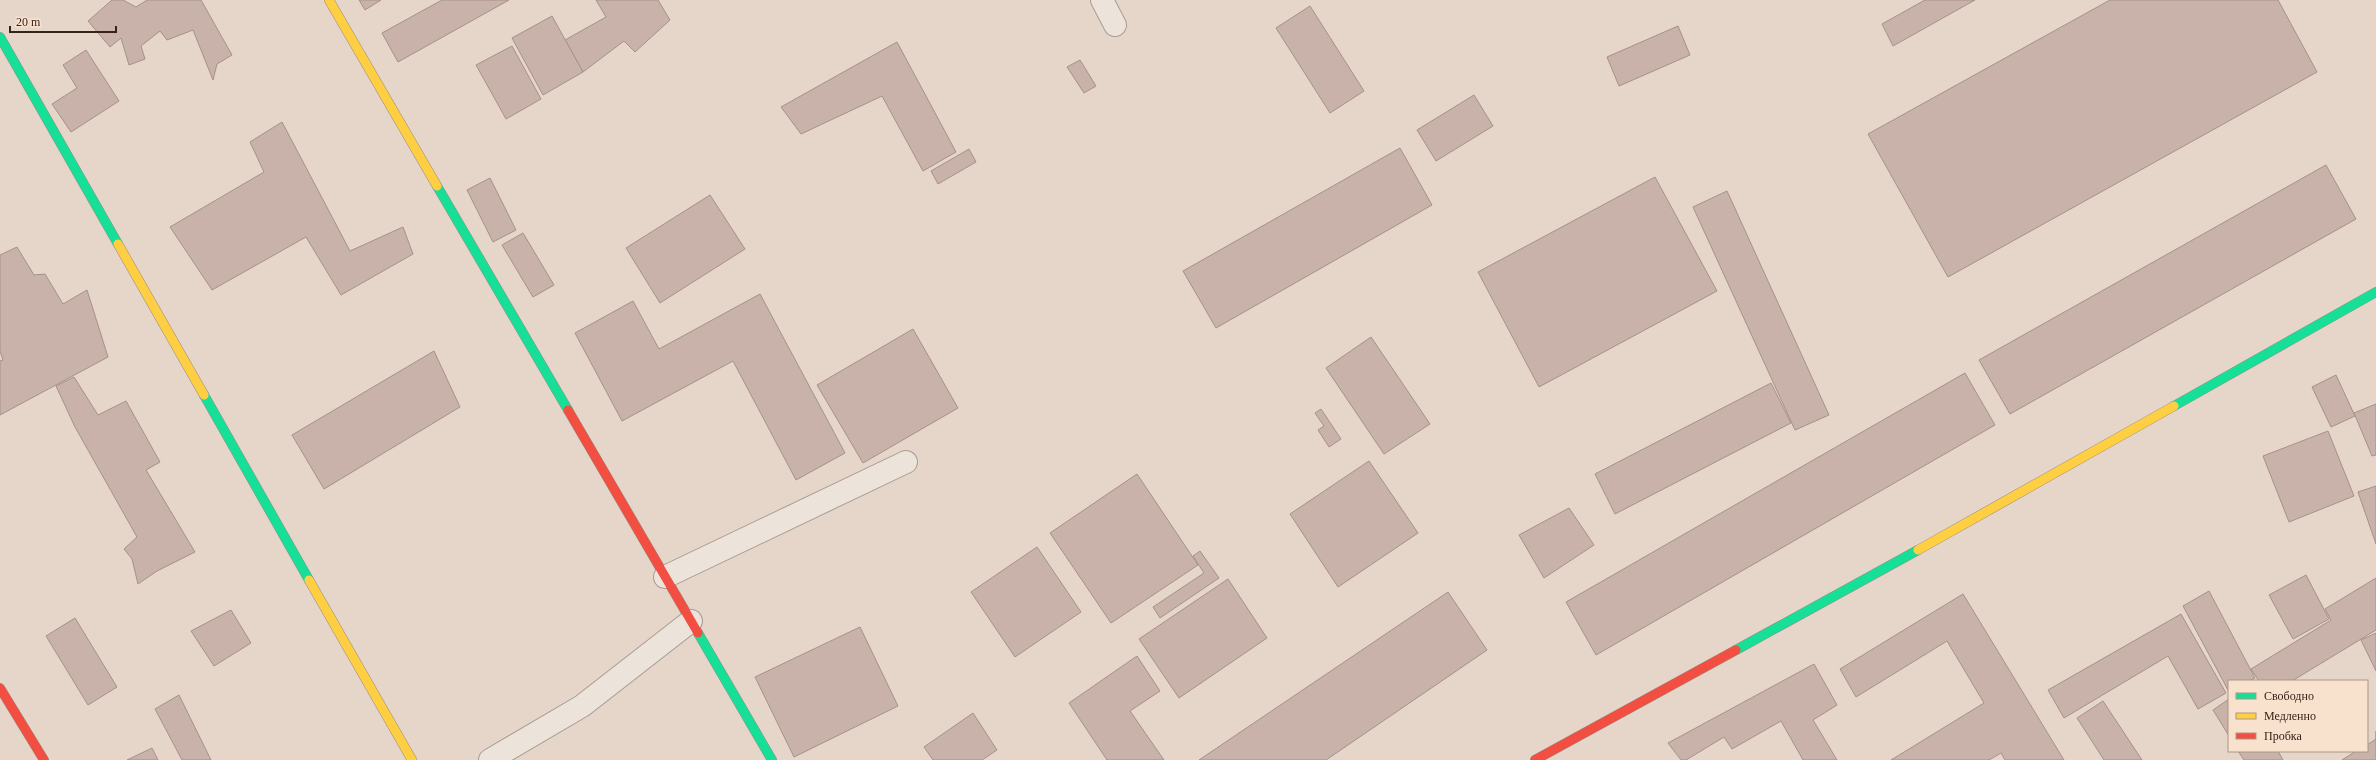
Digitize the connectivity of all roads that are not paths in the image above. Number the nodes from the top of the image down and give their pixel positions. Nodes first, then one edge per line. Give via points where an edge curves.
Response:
1 (328, 0) edge
2 (1102, 0) edge
3 (1115, 25) dead end
4 (0, 37) edge
5 (2376, 292) edge
6 (906, 462) dead end
7 (665, 577) junction
8 (691, 621) junction
9 (0, 688) edge
10 (44, 760) edge
11 (412, 760) edge
12 (490, 760) edge
13 (772, 760) edge
14 (1535, 760) edge

1 - 7 street
2 - 3 street
4 - 11 street
5 - 14 street via 1982,515
6 - 7 street
7 - 8 street
8 - 12 street via 582,706
8 - 13 street
9 - 10 street

